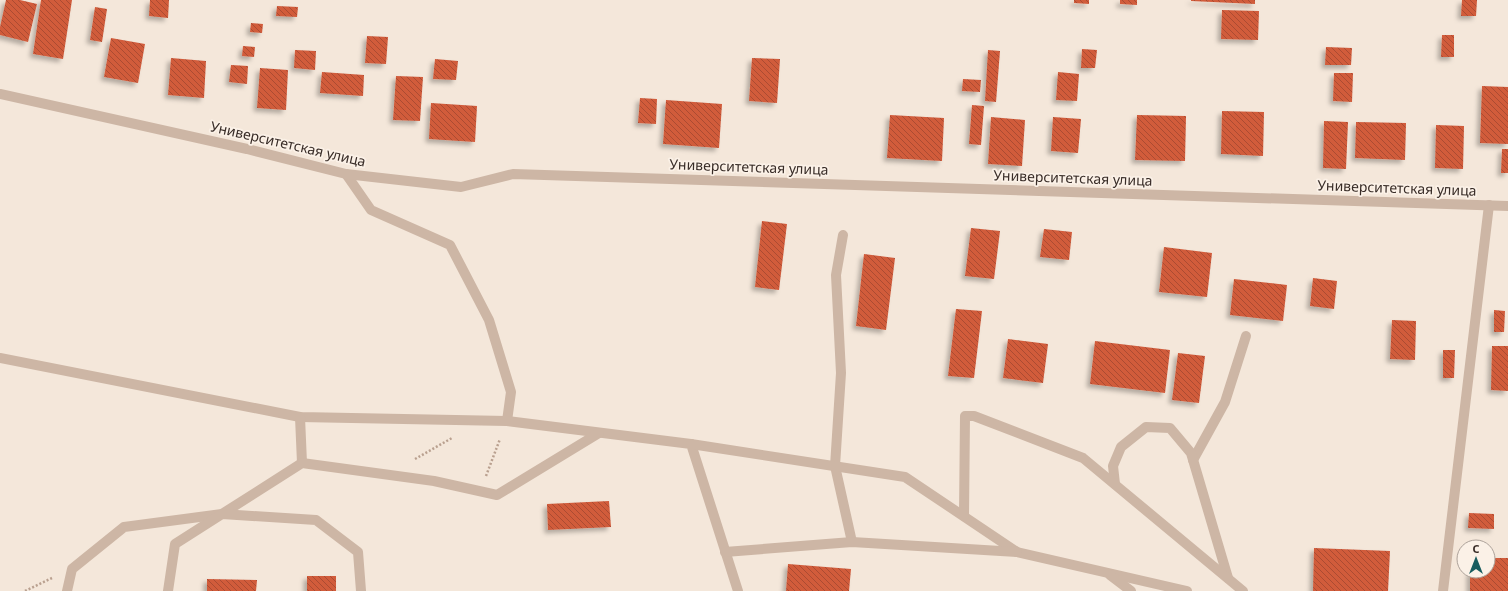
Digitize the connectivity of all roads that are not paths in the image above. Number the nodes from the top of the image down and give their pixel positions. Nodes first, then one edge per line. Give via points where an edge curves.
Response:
1 (0, 94) edge
2 (346, 174) junction
3 (1489, 205) junction
4 (1508, 206) edge
5 (843, 234) dead end
6 (1246, 336) dead end
7 (0, 358) edge
8 (300, 417) junction
9 (507, 421) junction
10 (599, 433) junction
11 (691, 444) junction
12 (1193, 460) junction
13 (302, 463) junction
14 (835, 466) junction
15 (1115, 484) junction
16 (222, 514) junction
17 (964, 516) junction
18 (852, 542) junction
19 (725, 552) junction
20 (1017, 552) junction
21 (1106, 572) junction
22 (1228, 578) junction
23 (67, 591) edge
24 (168, 591) edge
25 (361, 591) edge
26 (738, 591) edge
27 (1131, 591) edge
28 (1186, 591) edge
29 (1243, 591) edge
30 (1443, 591) edge

1 - 2 street, Университетская улица via 247,149
2 - 3 street, Университетская улица via 462,187 513,174
2 - 9 street via 371,210 450,245 489,320 511,392
3 - 4 street, Университетская улица
3 - 30 street
5 - 14 street via 836,276 841,373
6 - 12 street via 1225,402
7 - 8 street
8 - 9 street
8 - 13 street
9 - 10 street
10 - 11 street
10 - 13 street via 497,495 434,481
11 - 14 street
11 - 19 street
12 - 15 street via 1191,453 1170,428 1146,427 1121,447 1113,466
12 - 22 street
13 - 16 street
14 - 17 street via 905,477
14 - 18 street
15 - 17 street via 1083,458 974,416 965,416
15 - 22 street
16 - 23 street via 124,527 72,569
16 - 24 street via 175,544
16 - 25 street via 316,520 358,552
17 - 20 street
18 - 19 street
18 - 20 street
19 - 26 street
20 - 21 street
21 - 27 street
21 - 28 street
22 - 29 street

